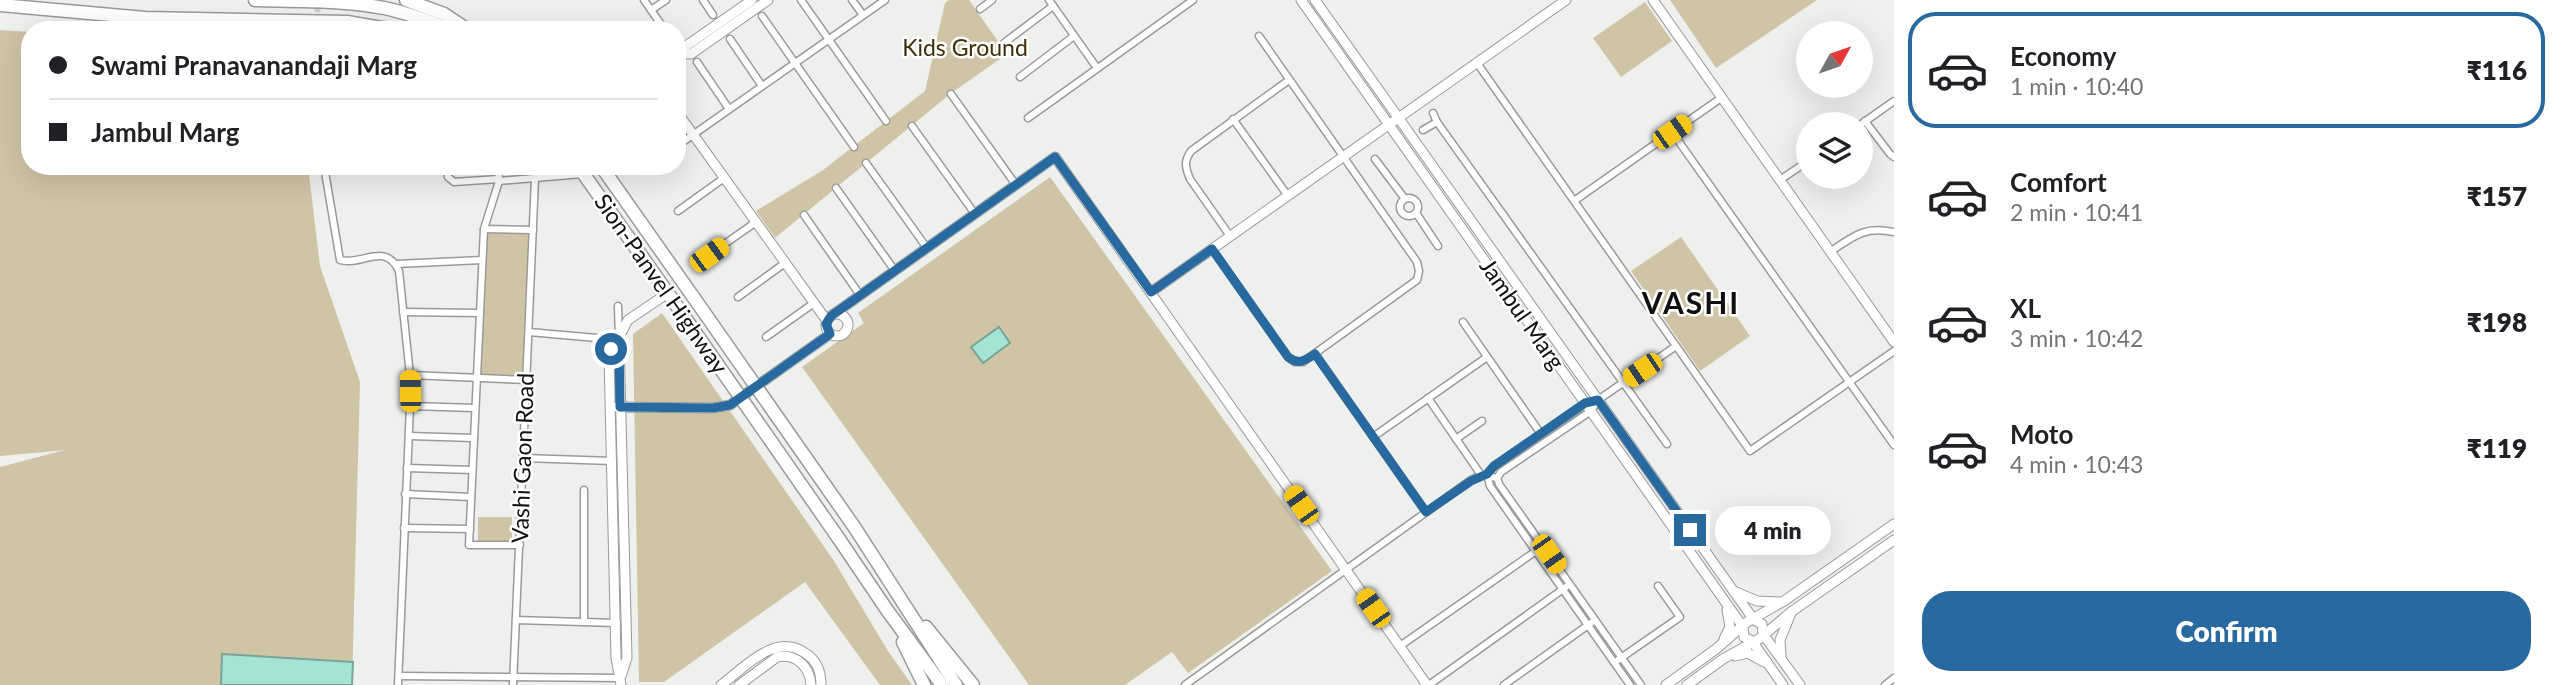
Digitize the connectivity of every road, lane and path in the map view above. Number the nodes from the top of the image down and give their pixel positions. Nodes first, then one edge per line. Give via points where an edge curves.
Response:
1 (255, 0) edge
2 (407, 0) edge
3 (644, 0) edge
4 (666, 0) edge
5 (703, 0) edge
6 (752, 0) edge
7 (768, 0) edge
8 (801, 0) edge
9 (852, 0) edge
10 (885, 0) edge
11 (992, 0) edge
12 (1193, 0) edge
13 (1301, 0) edge
14 (1315, 0) edge
15 (1566, 0) edge
16 (1653, 0) edge
17 (1051, 3) edge
18 (0, 5) edge
19 (980, 9) dead end
20 (651, 10) junction
21 (713, 15) dead end
22 (863, 15) junction
23 (762, 16) dead end
24 (145, 18) junction
25 (153, 21) edge
26 (337, 21) edge
27 (430, 21) edge
28 (454, 21) edge
29 (659, 21) edge
30 (1074, 36) junction
31 (1259, 36) dead end
32 (730, 39) dead end
33 (828, 40) junction
34 (1004, 43) dead end
35 (686, 46) edge
36 (686, 54) edge
37 (697, 62) dead end
38 (1477, 62) junction
39 (795, 63) junction
40 (1097, 68) junction
41 (1020, 77) dead end
42 (1289, 79) junction
43 (762, 86) junction
44 (950, 94) dead end
45 (1721, 98) junction
46 (1894, 101) edge
47 (729, 109) junction
48 (1433, 113) dead end
49 (1873, 116) edge
50 (1028, 118) dead end
51 (1398, 118) junction
52 (1233, 119) junction
53 (886, 121) dead end
54 (1437, 122) junction
55 (686, 125) edge
56 (1389, 125) junction
57 (912, 126) dead end
58 (1423, 130) dead end
59 (1672, 132) junction
60 (1873, 134) edge
61 (693, 135) junction
62 (686, 140) edge
63 (854, 147) dead end
64 (1894, 156) edge
65 (1343, 157) junction
66 (1376, 159) dead end
67 (866, 163) dead end
68 (1796, 169) edge
69 (326, 175) edge
70 (448, 175) edge
71 (499, 175) edge
72 (552, 175) edge
73 (584, 175) edge
74 (607, 175) edge
75 (535, 178) junction
76 (724, 178) junction
77 (499, 180) junction
78 (1780, 180) junction
79 (1016, 184) junction
80 (836, 188) dead end
81 (1288, 196) junction
82 (1424, 196) dead end
83 (1405, 199) junction
84 (1417, 201) junction
85 (1574, 201) junction
86 (677, 211) dead end
87 (1402, 212) junction
88 (1416, 213) junction
89 (975, 214) junction
90 (804, 215) dead end
91 (756, 222) junction
92 (1388, 222) junction
93 (484, 229) junction
94 (533, 230) junction
95 (1894, 232) edge
96 (1230, 236) junction
97 (1438, 246) dead end
98 (927, 248) junction
99 (1212, 249) junction
100 (1830, 251) junction
101 (709, 255) dead end
102 (482, 260) junction
103 (785, 263) junction
104 (396, 264) junction
105 (895, 271) junction
106 (1151, 292) junction
107 (667, 293) junction
108 (860, 295) junction
109 (738, 297) dead end
110 (814, 303) junction
111 (618, 306) dead end
112 (403, 312) junction
113 (479, 313) junction
114 (829, 318) junction
115 (1463, 322) dead end
116 (847, 328) junction
117 (529, 332) junction
118 (830, 334) junction
119 (766, 337) dead end
120 (619, 340) junction
121 (1894, 342) edge
122 (1676, 346) junction
123 (1894, 351) edge
124 (1315, 354) junction
125 (1487, 357) junction
126 (410, 375) junction
127 (476, 379) junction
128 (527, 380) junction
129 (1625, 382) junction
130 (1850, 382) junction
131 (1428, 398) junction
132 (1598, 400) junction
133 (410, 406) junction
134 (610, 407) junction
135 (620, 407) junction
136 (1588, 407) junction
137 (475, 408) junction
138 (1482, 421) dead end
139 (1541, 434) junction
140 (409, 436) junction
141 (1373, 437) junction
142 (474, 438) junction
143 (1456, 439) junction
144 (1667, 444) dead end
145 (1894, 445) edge
146 (523, 458) junction
147 (611, 461) junction
148 (622, 461) junction
149 (407, 468) junction
150 (472, 470) junction
151 (1484, 475) junction
152 (1497, 478) junction
153 (584, 489) dead end
154 (405, 494) junction
155 (471, 497) junction
156 (1426, 512) junction
157 (1894, 524) edge
158 (404, 528) junction
159 (470, 529) junction
160 (1894, 540) edge
161 (520, 545) junction
162 (1535, 551) junction
163 (1549, 554) junction
164 (1541, 559) junction
165 (1346, 569) junction
166 (1570, 584) junction
167 (1658, 586) dead end
168 (1563, 589) junction
169 (1732, 589) junction
170 (1721, 597) junction
171 (903, 600) junction
172 (1784, 601) junction
173 (887, 610) junction
174 (1791, 611) junction
175 (516, 620) junction
176 (1595, 620) junction
177 (1754, 620) junction
178 (584, 622) junction
179 (615, 623) junction
180 (626, 623) junction
181 (1587, 625) junction
182 (1743, 627) junction
183 (1763, 634) junction
184 (1752, 641) junction
185 (1400, 646) junction
186 (1716, 649) junction
187 (1622, 657) junction
188 (1723, 659) junction
189 (1782, 659) junction
190 (1614, 663) junction
191 (1771, 667) junction
192 (399, 676) junction
193 (1894, 678) edge
194 (942, 679) edge
195 (513, 681) edge
196 (588, 681) edge
197 (621, 681) edge
198 (1513, 682) edge
199 (398, 685) edge
200 (721, 685) edge
201 (739, 685) edge
202 (811, 685) edge
203 (821, 685) edge
204 (924, 685) edge
205 (956, 685) edge
206 (973, 685) edge
207 (1185, 685) edge
208 (1428, 685) edge
209 (1504, 685) edge
210 (1630, 685) edge
211 (1641, 685) edge
212 (1666, 685) edge
213 (1687, 685) edge
214 (1783, 685) edge
215 (1800, 685) edge
216 (1885, 685) edge

1 - 27 highway via 348,2
2 - 28 highway
3 - 20 street
4 - 20 street
5 - 21 street
6 - 35 street
7 - 36 street
8 - 33 street
9 - 22 street
10 - 22 street
11 - 19 street
12 - 40 street
13 - 56 street, Jambul Marg
14 - 51 street, Jambul Marg
15 - 38 street
16 - 45 street
17 - 30 street
17 - 34 street
18 - 24 highway
20 - 29 street
22 - 33 street
23 - 39 street
24 - 25 highway
24 - 26 highway
30 - 40 street
30 - 41 street
31 - 42 street
32 - 43 street
33 - 39 street
33 - 53 street
37 - 47 street
38 - 51 street
38 - 85 street
39 - 43 street
39 - 63 street
40 - 50 street
42 - 52 street
42 - 65 street
43 - 47 street
44 - 79 street
45 - 59 street
45 - 78 street
46 - 49 street
47 - 61 street
48 - 54 street
51 - 56 street
51 - 132 street, Jambul Marg
52 - 81 street
52 - 96 street via 1185,160 1190,179
54 - 58 street
54 - 129 street
55 - 61 street
56 - 65 street
56 - 136 street, Jambul Marg
57 - 89 street
59 - 85 street
59 - 130 street
60 - 64 street
61 - 62 street
61 - 76 street
65 - 81 street
65 - 92 street
66 - 83 street
67 - 98 street
68 - 78 street
69 - 104 street via 340,260 381,255
70 - 77 street via 454,182
71 - 77 street
72 - 75 street
73 - 107 highway, Sion-Panvel Highway
74 - 171 highway, Sion-Panvel Highway, bridge
75 - 77 street
75 - 94 street, Vashi Gaon Road
76 - 86 street
76 - 91 street
77 - 93 street
78 - 100 street
79 - 89 street
79 - 106 street via 1055,157
80 - 105 street
81 - 96 street
82 - 84 street
83 - 84 street
83 - 87 street
84 - 88 street
85 - 122 street
87 - 88 street
87 - 92 street
88 - 97 street
89 - 98 street
90 - 108 street
91 - 101 street
91 - 103 street
92 - 124 street via 1417,262 1417,280
93 - 94 street
93 - 102 street
94 - 117 street, Vashi Gaon Road
95 - 100 street via 1862,231
96 - 99 street
98 - 105 street
99 - 106 street
99 - 124 street via 1288,357 1303,362
100 - 121 street
102 - 104 street
102 - 113 street
103 - 109 street
103 - 110 street
104 - 112 street
105 - 108 street
106 - 165 street
107 - 120 street via 631,318
107 - 173 highway, Sion-Panvel Highway, bridge
108 - 114 street
108 - 116 street
110 - 114 street
110 - 119 street
111 - 120 street
112 - 113 street
112 - 126 street
113 - 127 street
114 - 116 street via 841,316
114 - 118 street via 826,328
115 - 125 street
116 - 118 street via 840,335
117 - 120 street
117 - 128 street, Vashi Gaon Road
118 - 135 street via 730,405
120 - 134 street via 609,356
120 - 135 street
122 - 129 street
122 - 130 street via 1750,451
123 - 130 street
124 - 141 street
125 - 131 street
125 - 139 street
126 - 127 street
126 - 133 street
127 - 128 street
127 - 137 street
128 - 146 street, Vashi Gaon Road
129 - 132 street
129 - 144 street
130 - 145 street
131 - 141 street
131 - 143 street
132 - 136 street
132 - 169 street, Jambul Marg
133 - 137 street
133 - 140 street
134 - 135 street
134 - 147 street
135 - 148 street
136 - 139 street
136 - 152 street
136 - 170 street, Jambul Marg
137 - 142 street
138 - 143 street
139 - 151 street
140 - 142 street
140 - 149 street
141 - 156 street
142 - 150 street
143 - 151 street
146 - 147 street
146 - 161 street, Vashi Gaon Road
147 - 148 street
147 - 179 street
148 - 180 street
149 - 150 street
149 - 154 street
150 - 155 street
151 - 152 street
151 - 156 street
151 - 162 street
152 - 163 street
153 - 178 street
154 - 155 street
154 - 158 street
155 - 159 street
156 - 165 street
157 - 172 street
158 - 159 street
158 - 192 street
159 - 161 street via 469,545
160 - 174 street
161 - 175 street, Vashi Gaon Road
162 - 164 street
162 - 185 street
163 - 164 street
163 - 166 street
164 - 168 street
165 - 185 street
165 - 207 street
166 - 168 street
166 - 176 street
167 - 187 street via 1679,617
168 - 181 street
168 - 208 street
169 - 172 street via 1757,601
169 - 177 street, Jambul Marg
170 - 182 street, Jambul Marg
170 - 186 street via 1730,627
171 - 194 highway
171 - 206 highway
172 - 177 street
173 - 194 highway
173 - 204 highway
174 - 183 street
174 - 189 street via 1780,640
175 - 178 street
175 - 195 street, Vashi Gaon Road
176 - 181 street
176 - 187 street
177 - 182 street
177 - 183 street via 1762,624
178 - 179 street
179 - 180 street
179 - 197 street
180 - 197 street via 627,658
181 - 190 street
181 - 198 street
182 - 184 street via 1744,636
182 - 186 street
183 - 184 street
183 - 189 street
184 - 188 street
184 - 191 street
185 - 208 street
186 - 212 street
187 - 190 street
187 - 211 street
188 - 191 street via 1748,653
188 - 213 street
189 - 215 street
190 - 210 street
191 - 214 street
192 - 195 street
192 - 199 street
193 - 216 street
194 - 205 highway
195 - 196 street
196 - 197 street
198 - 209 street
200 - 203 street via 773,647 783,645 808,654 821,674
201 - 202 street via 784,656 807,669

